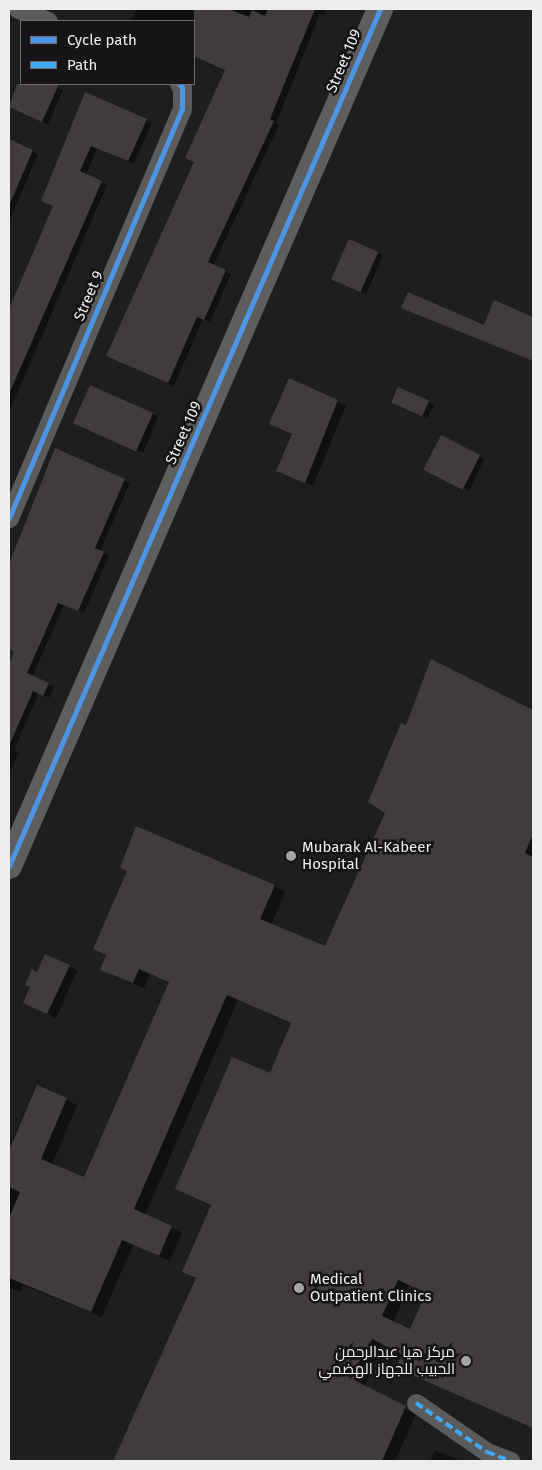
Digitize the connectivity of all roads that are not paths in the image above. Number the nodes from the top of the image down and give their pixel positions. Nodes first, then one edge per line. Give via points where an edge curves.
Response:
1 (11, 9) edge
2 (18, 9) edge
3 (380, 9) edge
4 (9, 14) edge
5 (46, 20) edge
6 (180, 85) edge
7 (9, 518) edge
8 (9, 866) edge
9 (416, 1403) dead end
10 (510, 1461) edge

1 - 4 street
2 - 5 street
3 - 8 street, Street 109
6 - 7 street, Street 9 via 182,108
9 - 10 street via 487,1452

